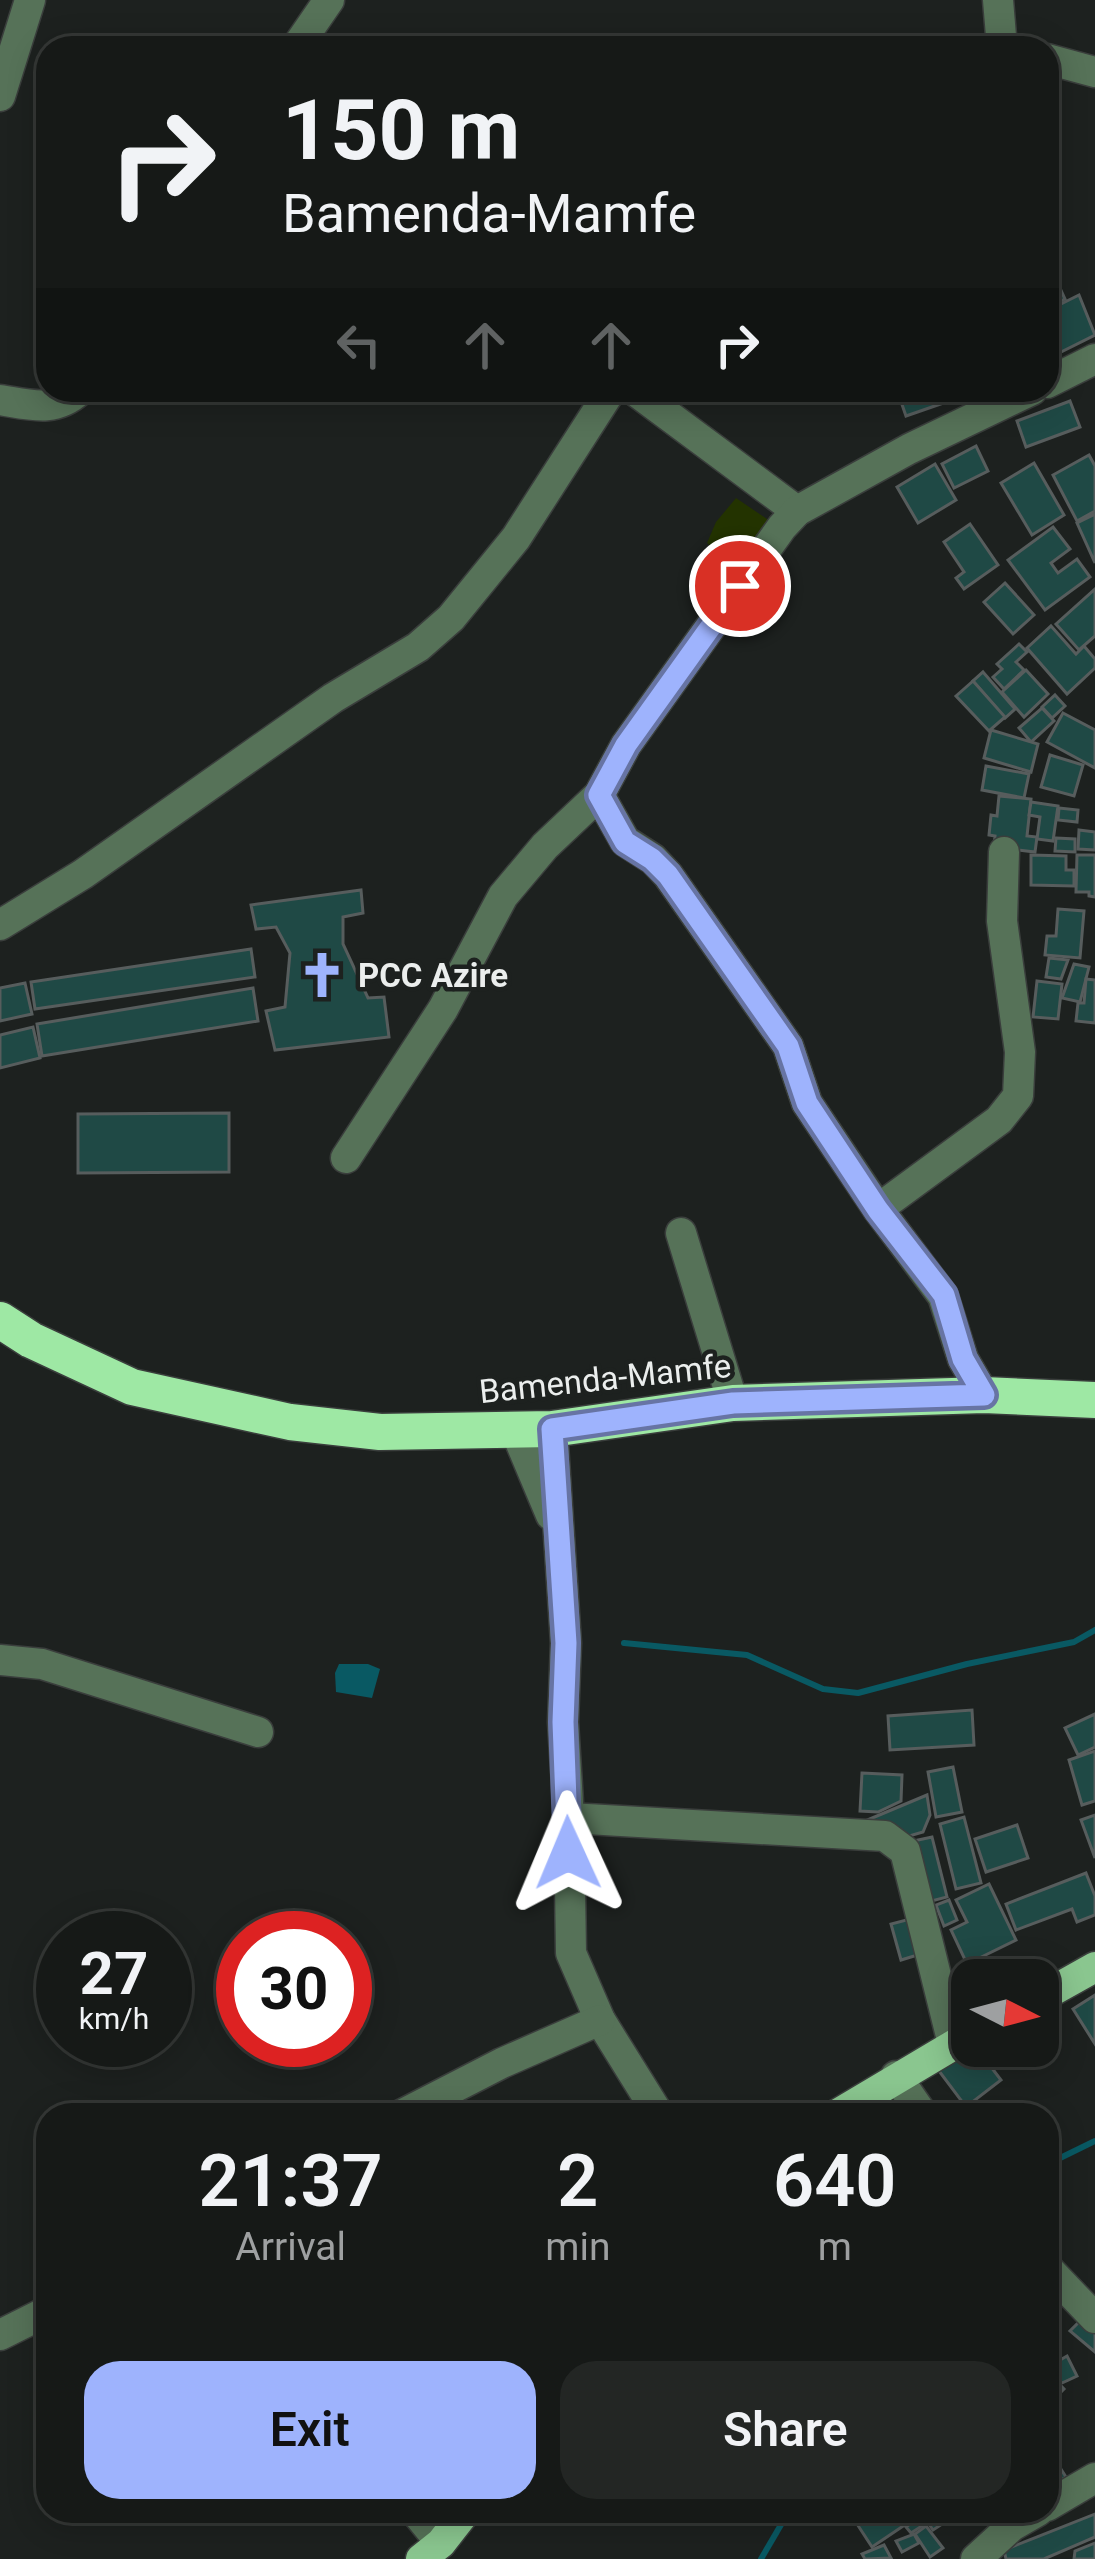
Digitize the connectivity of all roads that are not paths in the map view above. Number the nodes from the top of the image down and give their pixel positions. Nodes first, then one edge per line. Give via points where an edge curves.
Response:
1 (30, 0) edge
2 (329, 0) edge
3 (998, 0) edge
4 (304, 36) edge
5 (1001, 36) edge
6 (7, 59) edge
7 (1059, 62) edge
8 (1095, 72) edge
9 (0, 96) edge
10 (1095, 359) edge
11 (1059, 376) edge
12 (0, 400) edge
13 (66, 402) edge
14 (603, 402) edge
15 (650, 402) edge
16 (1007, 402) edge
17 (796, 511) junction
18 (599, 795) junction
19 (1004, 853) dead end
20 (0, 925) edge
21 (346, 1158) dead end
22 (878, 1210) junction
23 (681, 1233) dead end
24 (0, 1319) edge
25 (984, 1395) junction
26 (1095, 1400) edge
27 (733, 1403) junction
28 (514, 1427) junction
29 (552, 1429) junction
30 (561, 1538) junction
31 (0, 1660) edge
32 (258, 1732) dead end
33 (569, 1818) junction
34 (1095, 1967) edge
35 (1059, 1987) edge
36 (951, 2000) edge
37 (600, 2020) junction
38 (951, 2046) edge
39 (896, 2076) junction
40 (424, 2103) edge
41 (652, 2103) edge
42 (854, 2103) edge
43 (915, 2103) edge
44 (1059, 2280) edge
45 (36, 2318) edge
46 (1095, 2318) edge
47 (0, 2335) edge
48 (1095, 2478) edge
49 (1059, 2499) edge
50 (420, 2523) edge
51 (456, 2523) edge
52 (1017, 2523) edge
53 (431, 2551) edge
54 (976, 2559) edge

1 - 6 street
2 - 4 street
3 - 5 street
6 - 9 street
7 - 8 street
10 - 11 street
12 - 13 street
14 - 20 street via 516,538 418,647
15 - 17 street
16 - 17 street
17 - 18 street via 626,745
18 - 21 street via 503,896 443,1009
18 - 22 street via 625,842 668,875 788,1046 807,1103
19 - 22 street via 1018,1096 999,1120
22 - 25 street via 944,1295 963,1359
23 - 27 street
24 - 28 highway, Bamenda-Mamfe via 132,1387 290,1422 380,1432
25 - 26 highway, Bamenda-Mamfe
25 - 27 highway, Bamenda-Mamfe
27 - 29 highway, Bamenda-Mamfe
28 - 29 highway, Bamenda-Mamfe
28 - 30 street
29 - 30 street
30 - 33 street
31 - 32 street via 42,1664
33 - 36 street via 885,1836 905,1851
33 - 37 street via 571,1953
34 - 35 main road
37 - 40 street
37 - 41 street
38 - 39 main road
39 - 42 main road
39 - 43 street
44 - 46 street
45 - 47 street
48 - 49 street
50 - 53 street
51 - 53 main road
52 - 54 street

